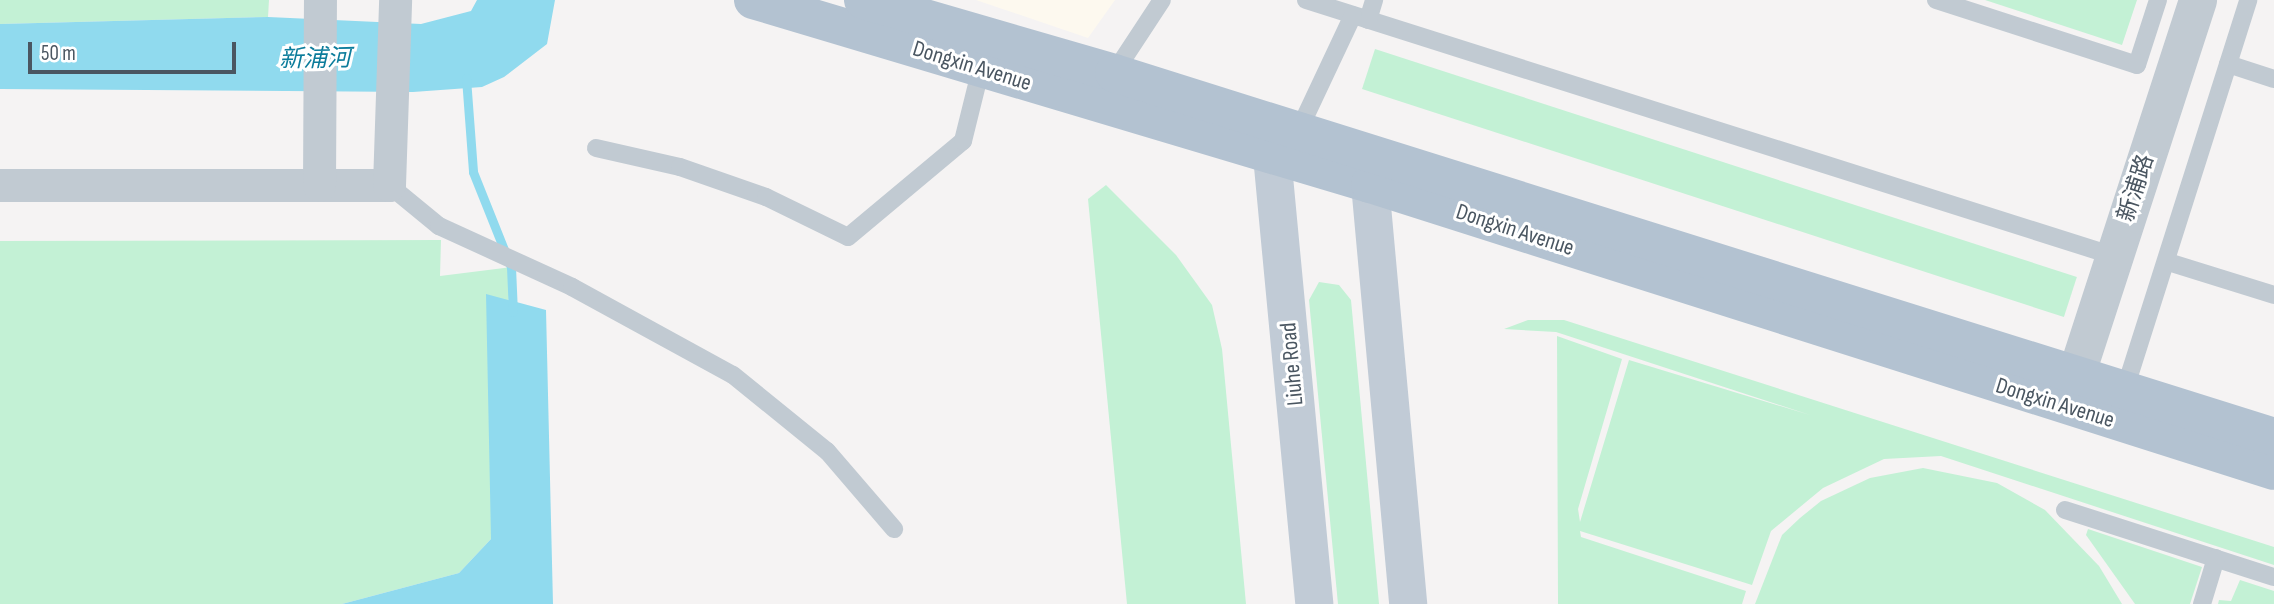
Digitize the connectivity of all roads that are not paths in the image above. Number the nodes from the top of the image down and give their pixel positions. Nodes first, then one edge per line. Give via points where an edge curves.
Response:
1 (752, 0) edge
2 (863, 0) edge
3 (1162, 0) edge
4 (1307, 0) edge
5 (1374, 0) edge
6 (1936, 0) edge
7 (2158, 0) edge
8 (2198, 0) edge
9 (2248, 0) edge
10 (320, 8) edge
11 (395, 9) edge
12 (1361, 17) junction
13 (2228, 64) junction
14 (981, 68) junction
15 (1114, 73) junction
16 (2274, 79) edge
17 (1280, 137) junction
18 (596, 148) dead end
19 (1365, 168) junction
20 (0, 185) edge
21 (319, 185) junction
22 (389, 185) junction
23 (2114, 256) junction
24 (2168, 262) junction
25 (2274, 295) edge
26 (2076, 376) junction
27 (2124, 393) junction
28 (2274, 438) edge
29 (2274, 471) edge
30 (2064, 510) dead end
31 (894, 529) dead end
32 (2216, 558) junction
33 (2274, 577) edge
34 (1314, 604) edge
35 (1408, 604) edge
36 (2202, 604) edge

1 - 14 main road, Dongxin Avenue
2 - 15 main road, Dongxin Avenue
3 - 15 lane
4 - 12 lane
5 - 12 lane
6 - 7 lane via 2137,65
8 - 23 street, 新浦路
9 - 13 lane
10 - 21 street
11 - 22 street
12 - 17 lane
12 - 23 lane
13 - 16 lane
13 - 24 lane
14 - 17 main road, Dongxin Avenue
14 - 18 lane via 963,141 848,237 766,197 680,167
15 - 17 main road, Dongxin Avenue
17 - 19 main road, Dongxin Avenue
17 - 34 main road, Liuhe Road
19 - 26 main road, Dongxin Avenue
19 - 29 main road, Dongxin Avenue
19 - 35 main road
20 - 21 street
21 - 22 street
22 - 31 lane via 439,226 572,287 733,375 827,451
23 - 26 street, 新浦路
24 - 25 lane
24 - 27 lane
26 - 27 main road, Dongxin Avenue
27 - 28 main road, Dongxin Avenue
30 - 32 lane
32 - 33 lane
32 - 36 lane

